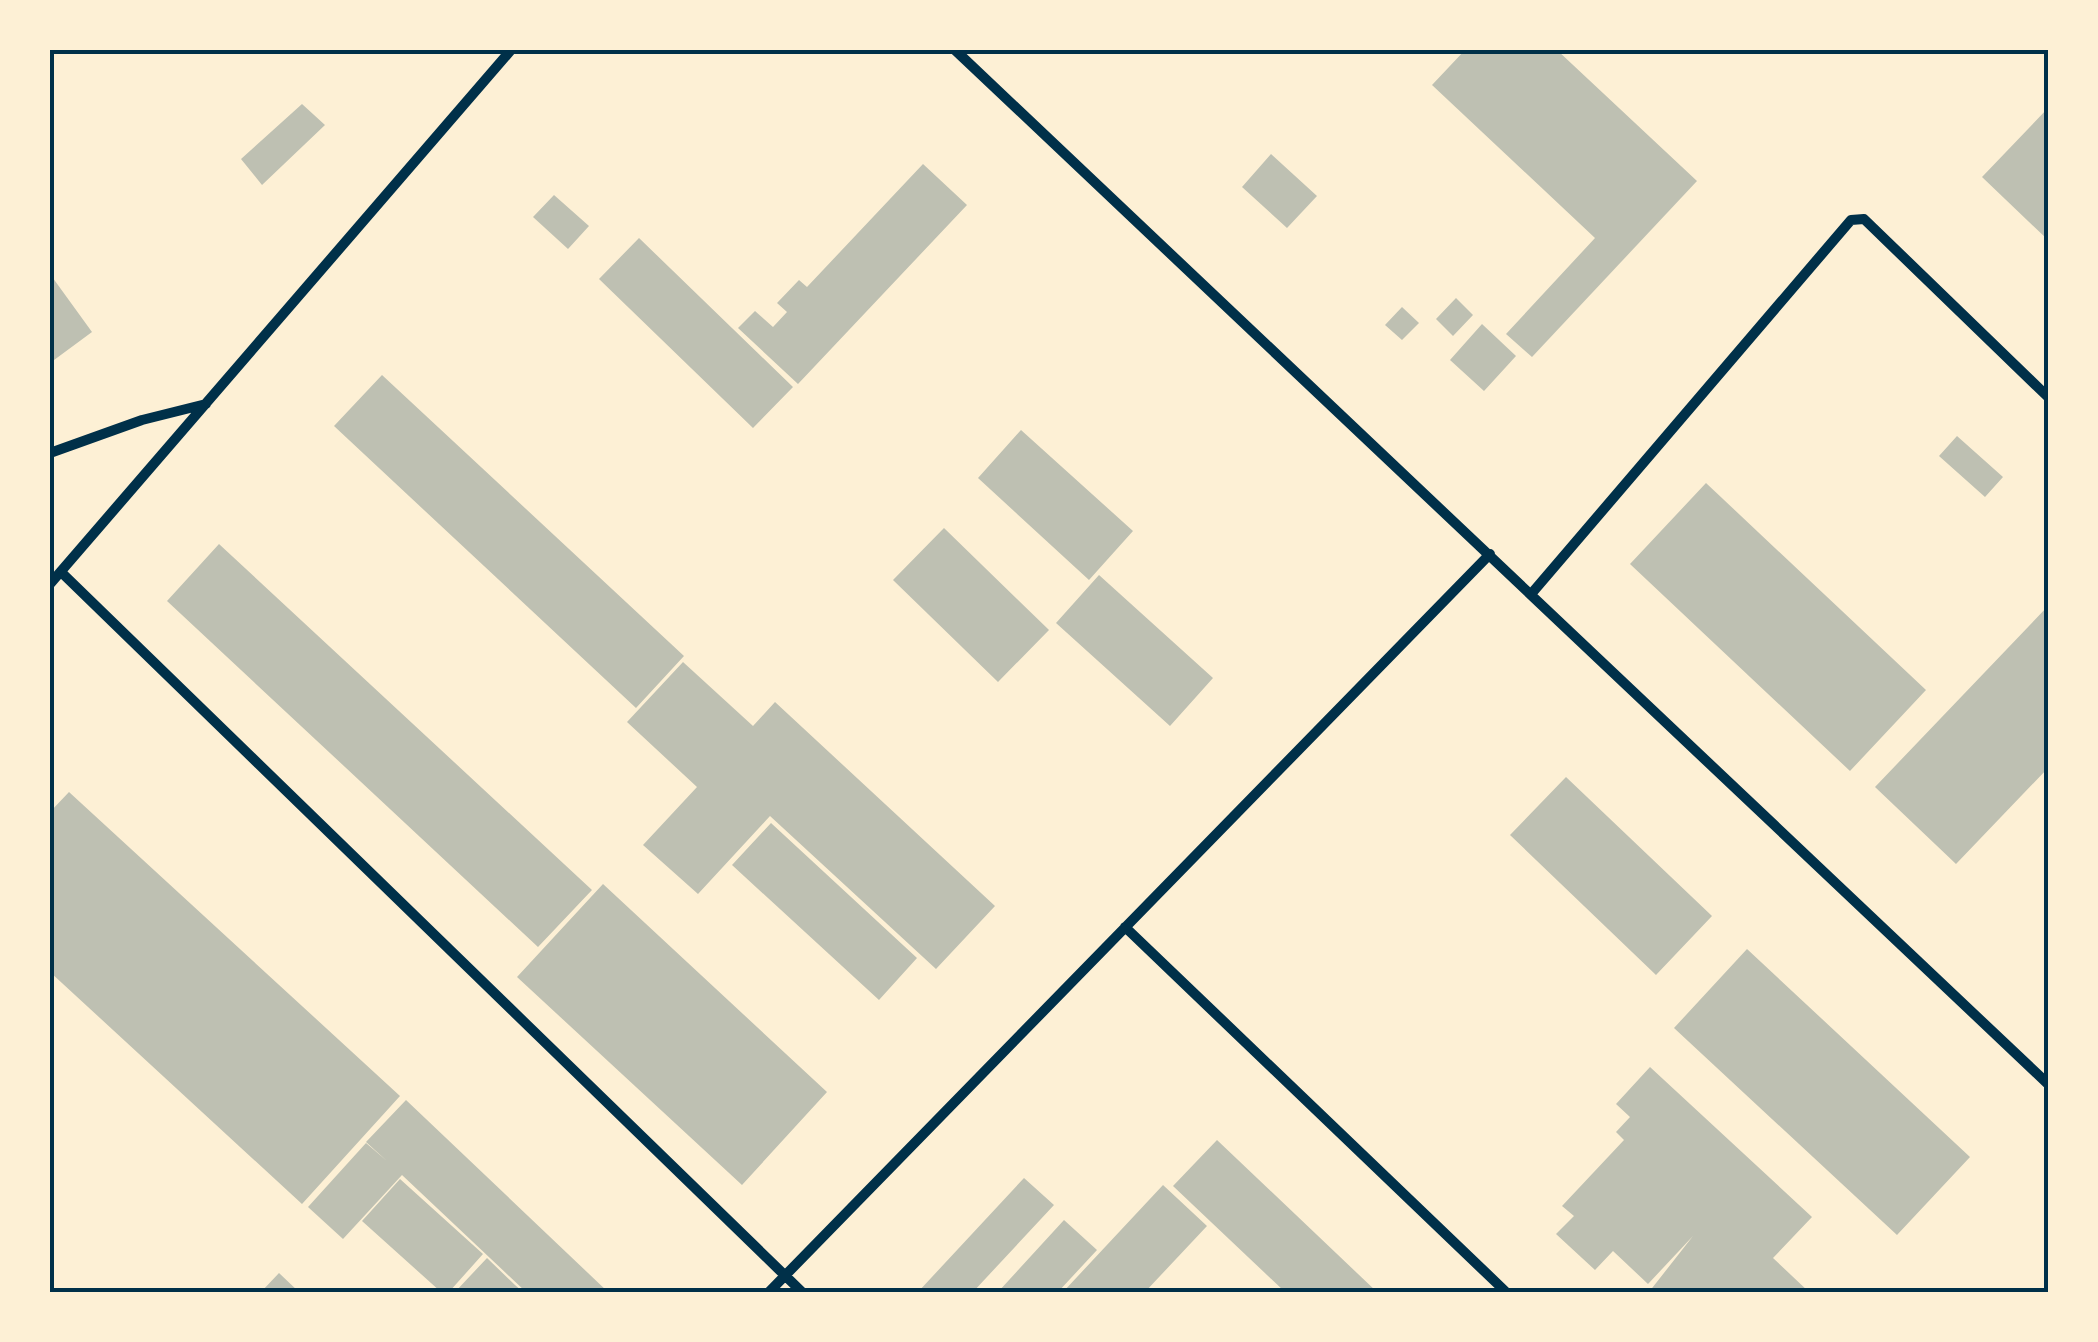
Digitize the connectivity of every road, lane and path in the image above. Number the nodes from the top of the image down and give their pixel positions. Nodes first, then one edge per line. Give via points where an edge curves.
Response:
1 (511, 50) edge
2 (955, 50) edge
3 (2048, 396) edge
4 (206, 404) junction
5 (50, 453) edge
6 (1490, 554) junction
7 (61, 572) junction
8 (50, 584) edge
9 (1532, 593) junction
10 (1125, 928) junction
11 (2048, 1084) edge
12 (785, 1275) junction
13 (769, 1292) edge
14 (802, 1292) edge
15 (1506, 1292) edge

1 - 4 street
2 - 6 street
3 - 9 street via 1864,219 1852,220
4 - 5 street
4 - 7 street
6 - 9 street
6 - 10 street
7 - 8 street
7 - 12 street
9 - 11 street
10 - 12 street
10 - 15 street
12 - 13 street
12 - 14 street

